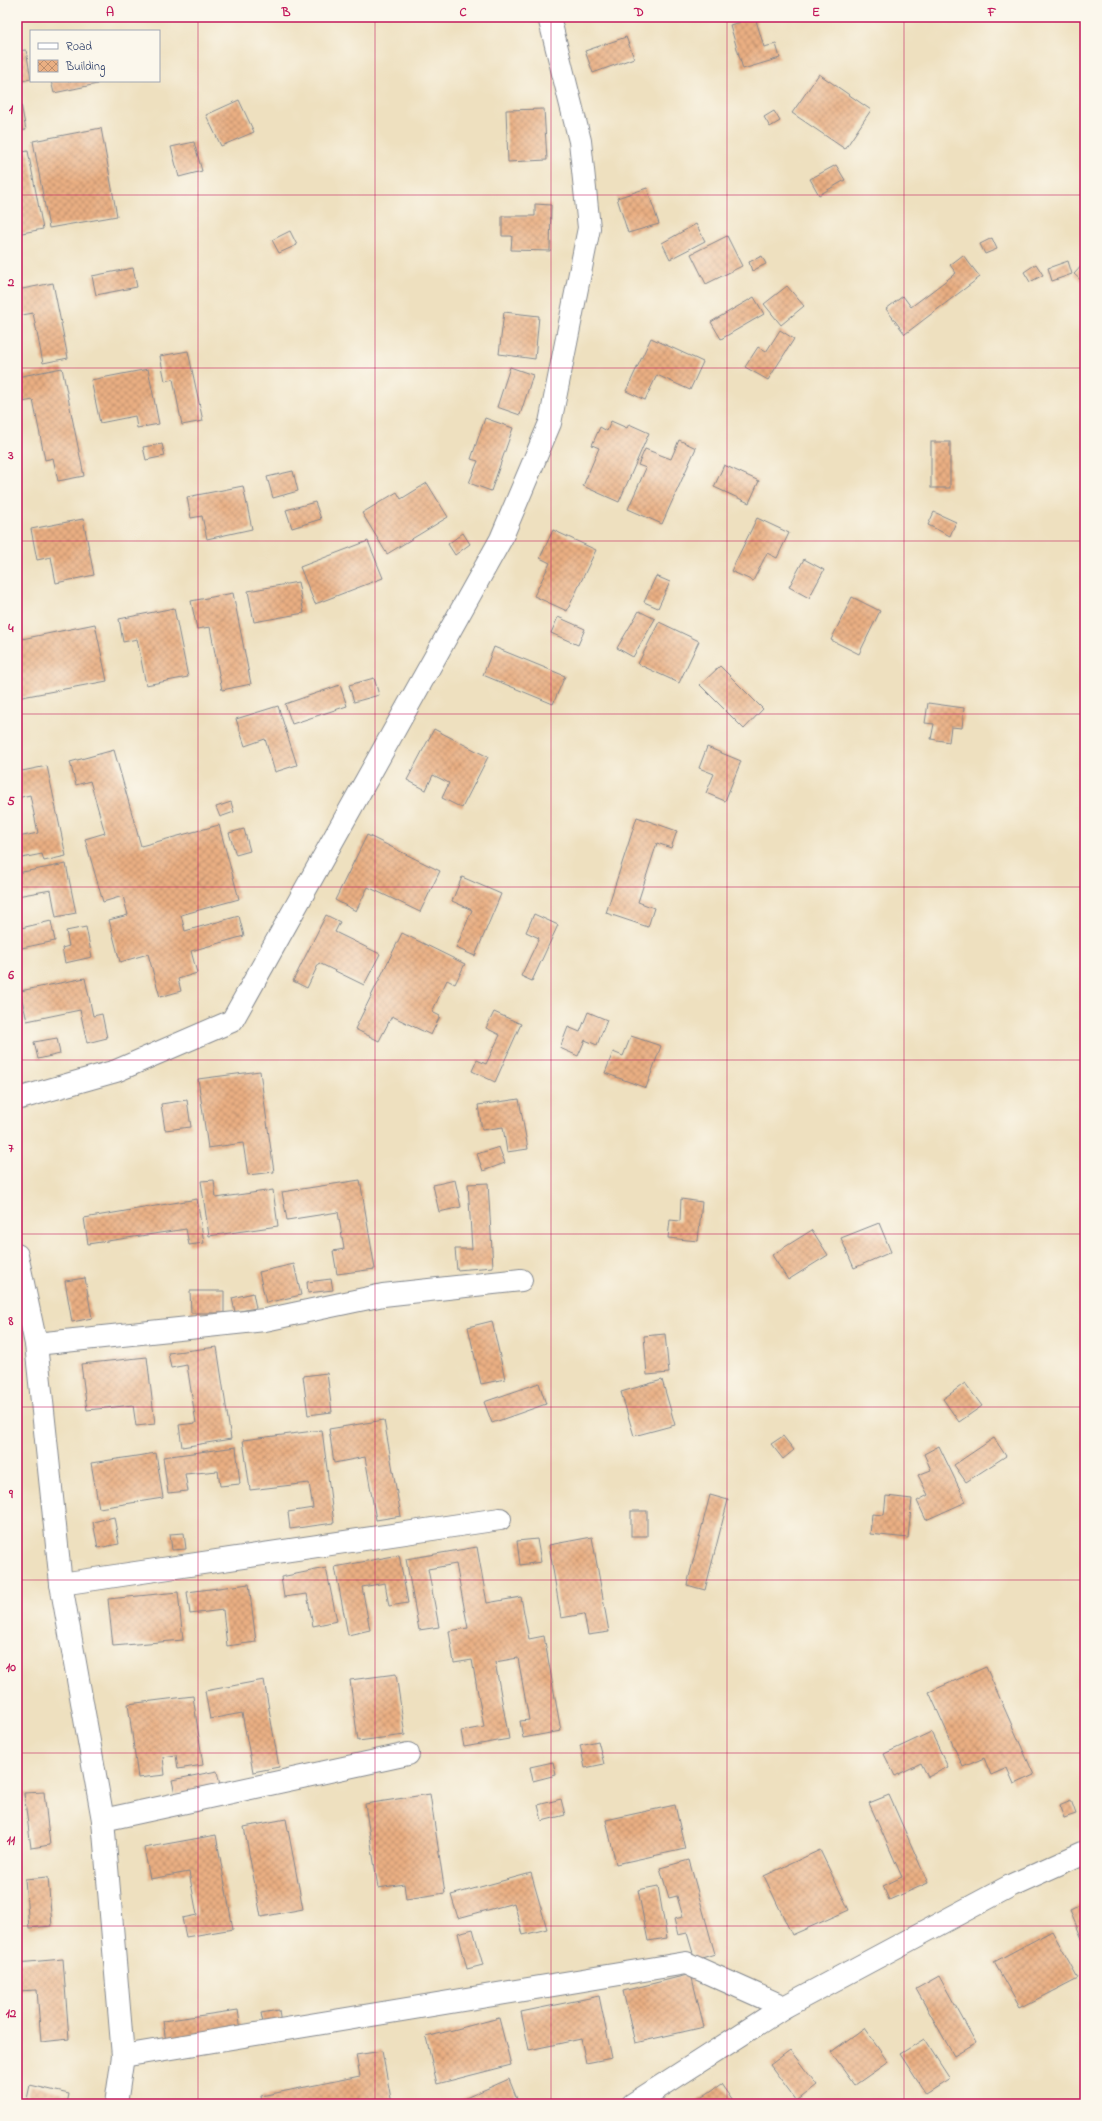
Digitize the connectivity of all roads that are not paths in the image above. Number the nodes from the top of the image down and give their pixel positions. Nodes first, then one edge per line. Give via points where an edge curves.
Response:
1 (549, 17) edge
2 (17, 1100) edge
3 (17, 1255) edge
4 (521, 1280) dead end
5 (36, 1344) junction
6 (500, 1519) dead end
7 (61, 1584) junction
8 (408, 1754) dead end
9 (103, 1820) junction
10 (1085, 1852) edge
11 (784, 2008) junction
12 (122, 2056) junction
13 (116, 2104) edge
14 (633, 2104) edge

1 - 2 street via 580,141 589,228 550,423 501,539 232,1021 116,1071
3 - 5 street
4 - 5 street via 383,1295 265,1320
5 - 7 street
6 - 7 street
7 - 9 street
8 - 9 street
9 - 12 street
10 - 11 street via 1012,1886
11 - 12 street via 686,1962
11 - 14 street
12 - 13 street

